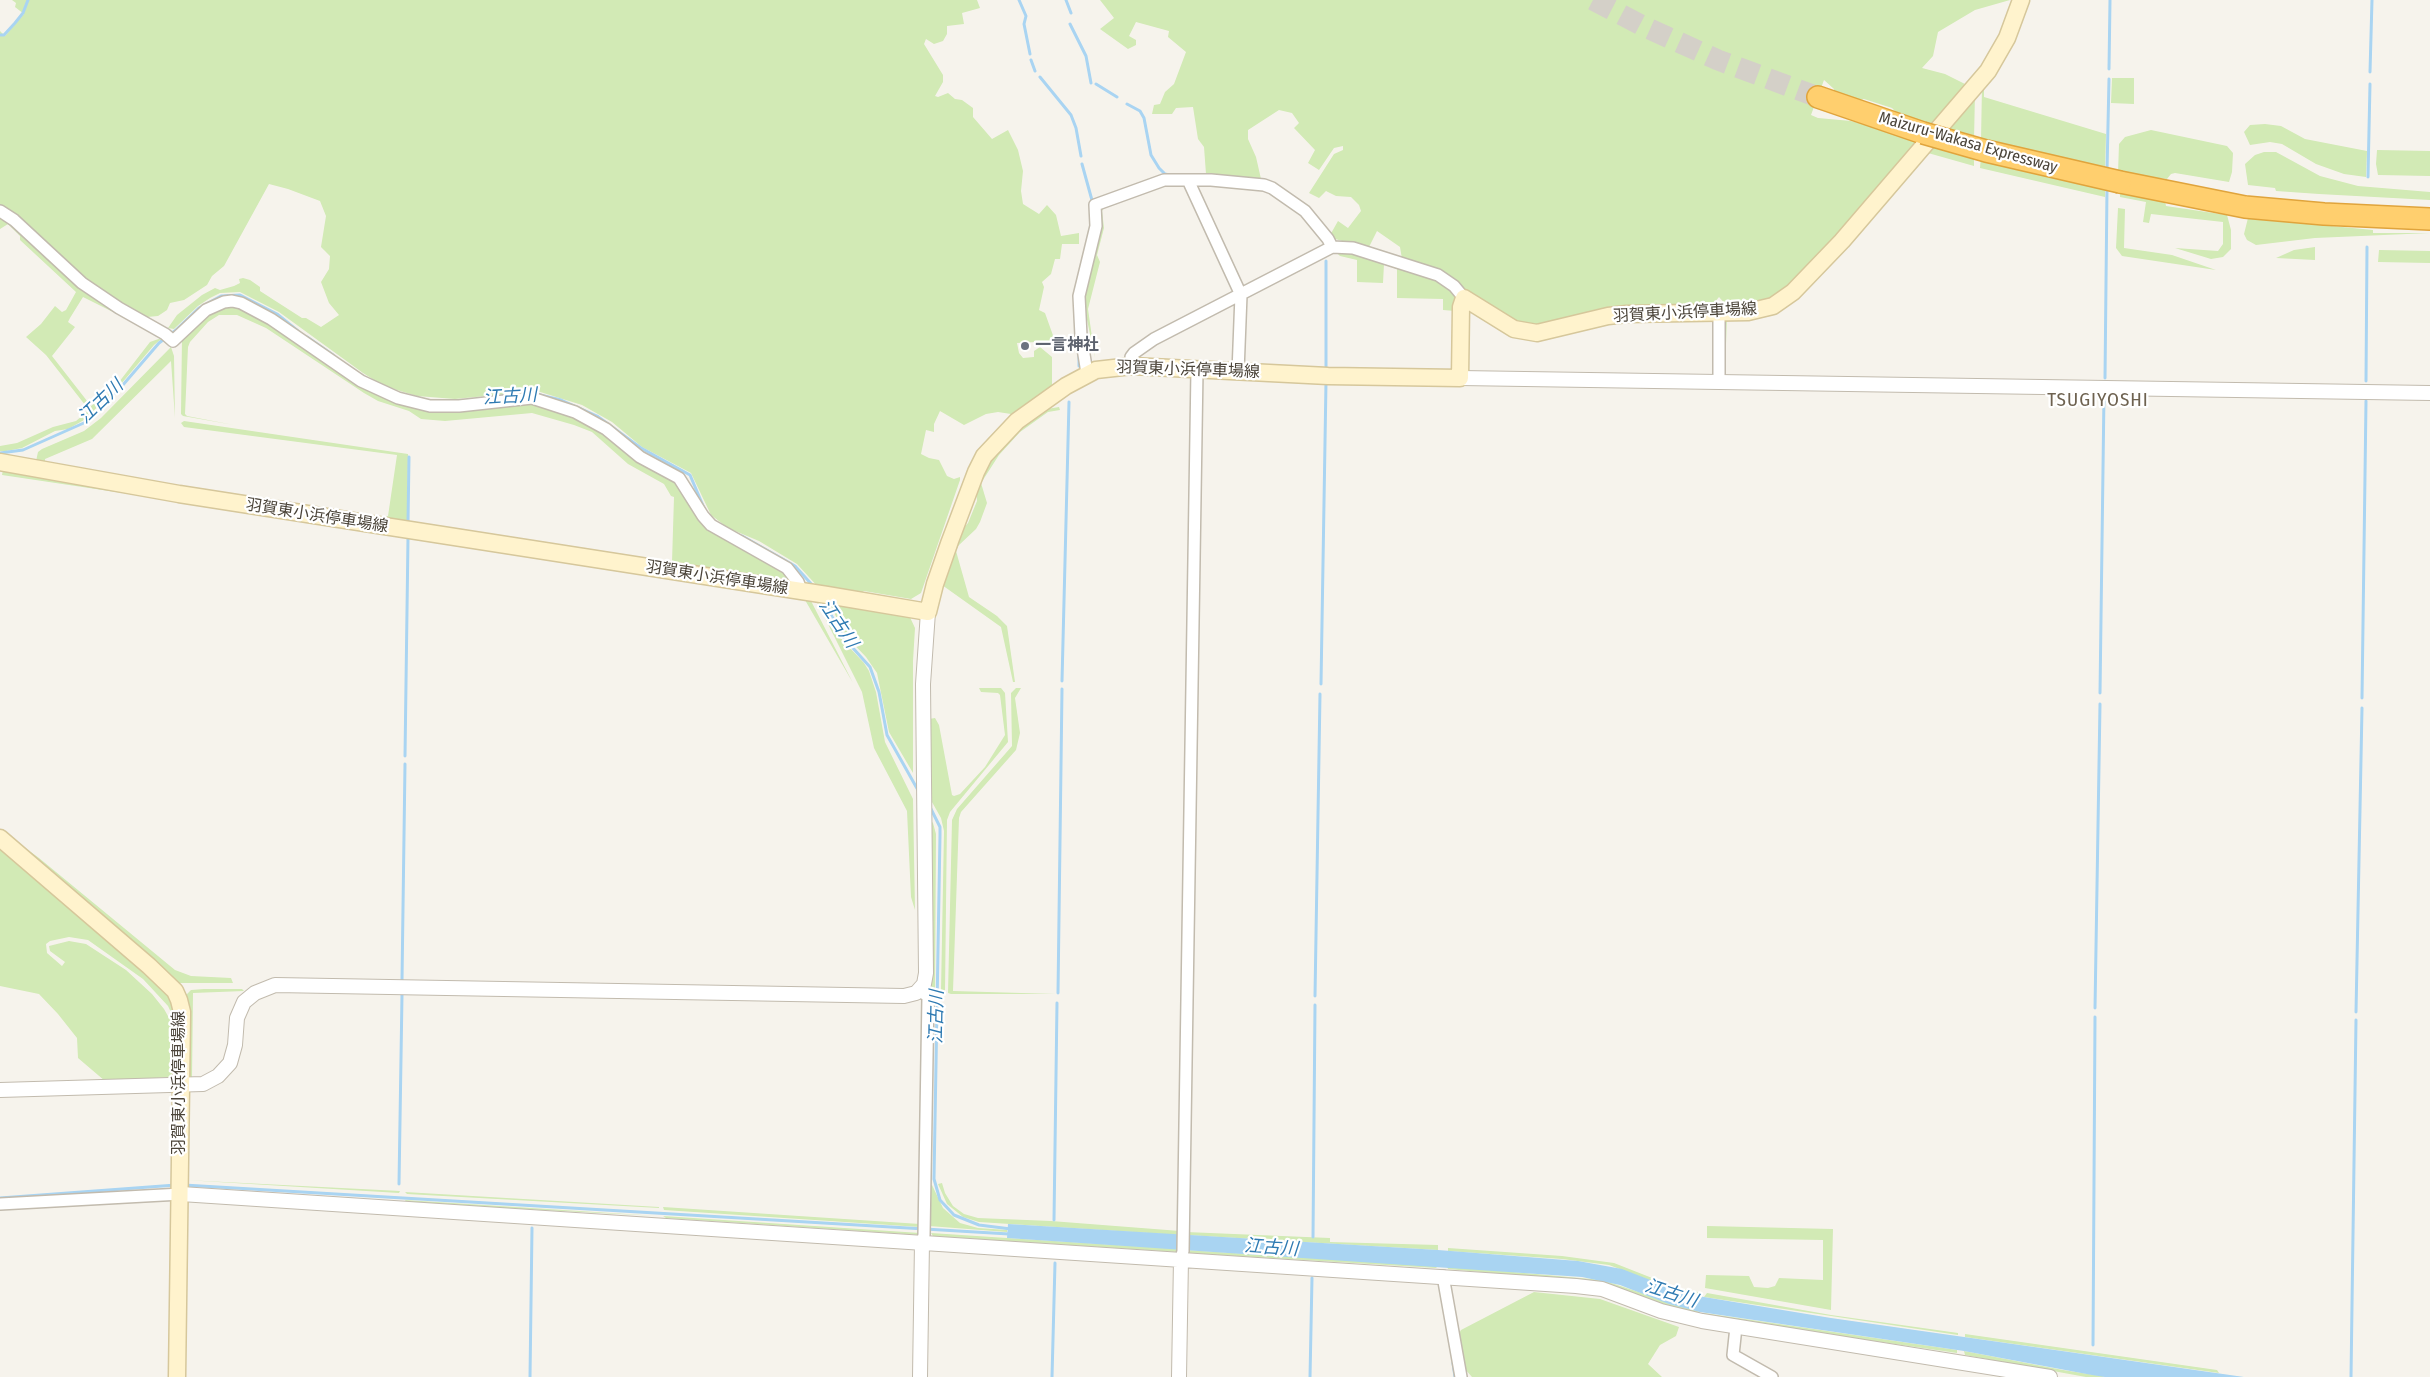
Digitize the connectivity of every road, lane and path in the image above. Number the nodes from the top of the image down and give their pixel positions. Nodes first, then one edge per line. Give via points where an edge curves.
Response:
1 (2022, 0) edge
2 (1818, 97) tunnel mouth
3 (1188, 180) junction
4 (2120, 182) junction
5 (2430, 210) edge
6 (0, 211) edge
7 (2430, 219) edge
8 (1332, 247) junction
9 (1241, 295) junction
10 (1464, 298) junction
11 (1719, 311) junction
12 (1132, 366) junction
13 (1197, 370) junction
14 (1238, 372) junction
15 (1087, 373) junction
16 (1460, 378) junction
17 (1719, 381) junction
18 (2430, 393) edge
19 (0, 462) edge
20 (814, 593) junction
21 (928, 612) junction
22 (0, 838) edge
23 (919, 991) junction
24 (182, 1086) junction
25 (0, 1090) edge
26 (180, 1188) junction
27 (0, 1204) edge
28 (924, 1234) junction
29 (1182, 1255) junction
30 (1443, 1276) junction
31 (1736, 1327) junction
32 (178, 1377) edge
33 (920, 1377) edge
34 (1179, 1377) edge
35 (1461, 1377) edge
36 (1772, 1377) edge
37 (2050, 1377) edge

1 - 11 main road, 羽賀東小浜停車場線 via 2007,38 1988,71 1794,292 1762,309
2 - 4 highway, Maizuru-Wakasa Expressway, bridge via 1986,151
3 - 8 street via 1272,188 1305,211
3 - 9 street
3 - 15 street via 1154,182 1095,205 1096,226 1079,296
4 - 5 highway, Maizuru-Wakasa Expressway via 2323,205
4 - 7 highway, Maizuru-Wakasa Expressway via 2244,206
6 - 20 street via 82,283 173,341 206,310 232,301 272,319 362,381 398,398 430,406 532,398 575,412 606,429 640,457 679,478 711,525 786,568
8 - 9 street
8 - 10 street via 1353,248 1438,276 1454,286
9 - 12 street via 1142,347 1131,357
9 - 14 street
10 - 11 main road, 羽賀東小浜停車場線 via 1514,330 1532,333 1627,314
10 - 16 main road via 1460,307
11 - 17 street
12 - 13 main road, 羽賀東小浜停車場線
12 - 15 main road, 羽賀東小浜停車場線
13 - 14 main road, 羽賀東小浜停車場線
13 - 29 street
14 - 16 main road, 羽賀東小浜停車場線
15 - 21 main road, 羽賀東小浜停車場線 via 1018,421 984,456 950,541
16 - 17 street
17 - 18 street
19 - 20 main road, 羽賀東小浜停車場線 via 178,494
20 - 21 main road, 羽賀東小浜停車場線
21 - 23 street via 923,656 926,973
22 - 24 main road, 羽賀東小浜停車場線 via 175,991 182,1012
23 - 24 street via 904,996 275,985 255,993 244,1002 237,1018 233,1055 224,1070 203,1084
23 - 28 street via 928,996
24 - 25 street
24 - 26 main road, 羽賀東小浜停車場線
26 - 27 street
26 - 28 street
26 - 32 main road, 羽賀東小浜停車場線
28 - 29 street
28 - 33 street
29 - 30 street
29 - 34 street
30 - 31 street via 1602,1290 1661,1311
30 - 35 street
31 - 36 street via 1733,1355
31 - 37 street

